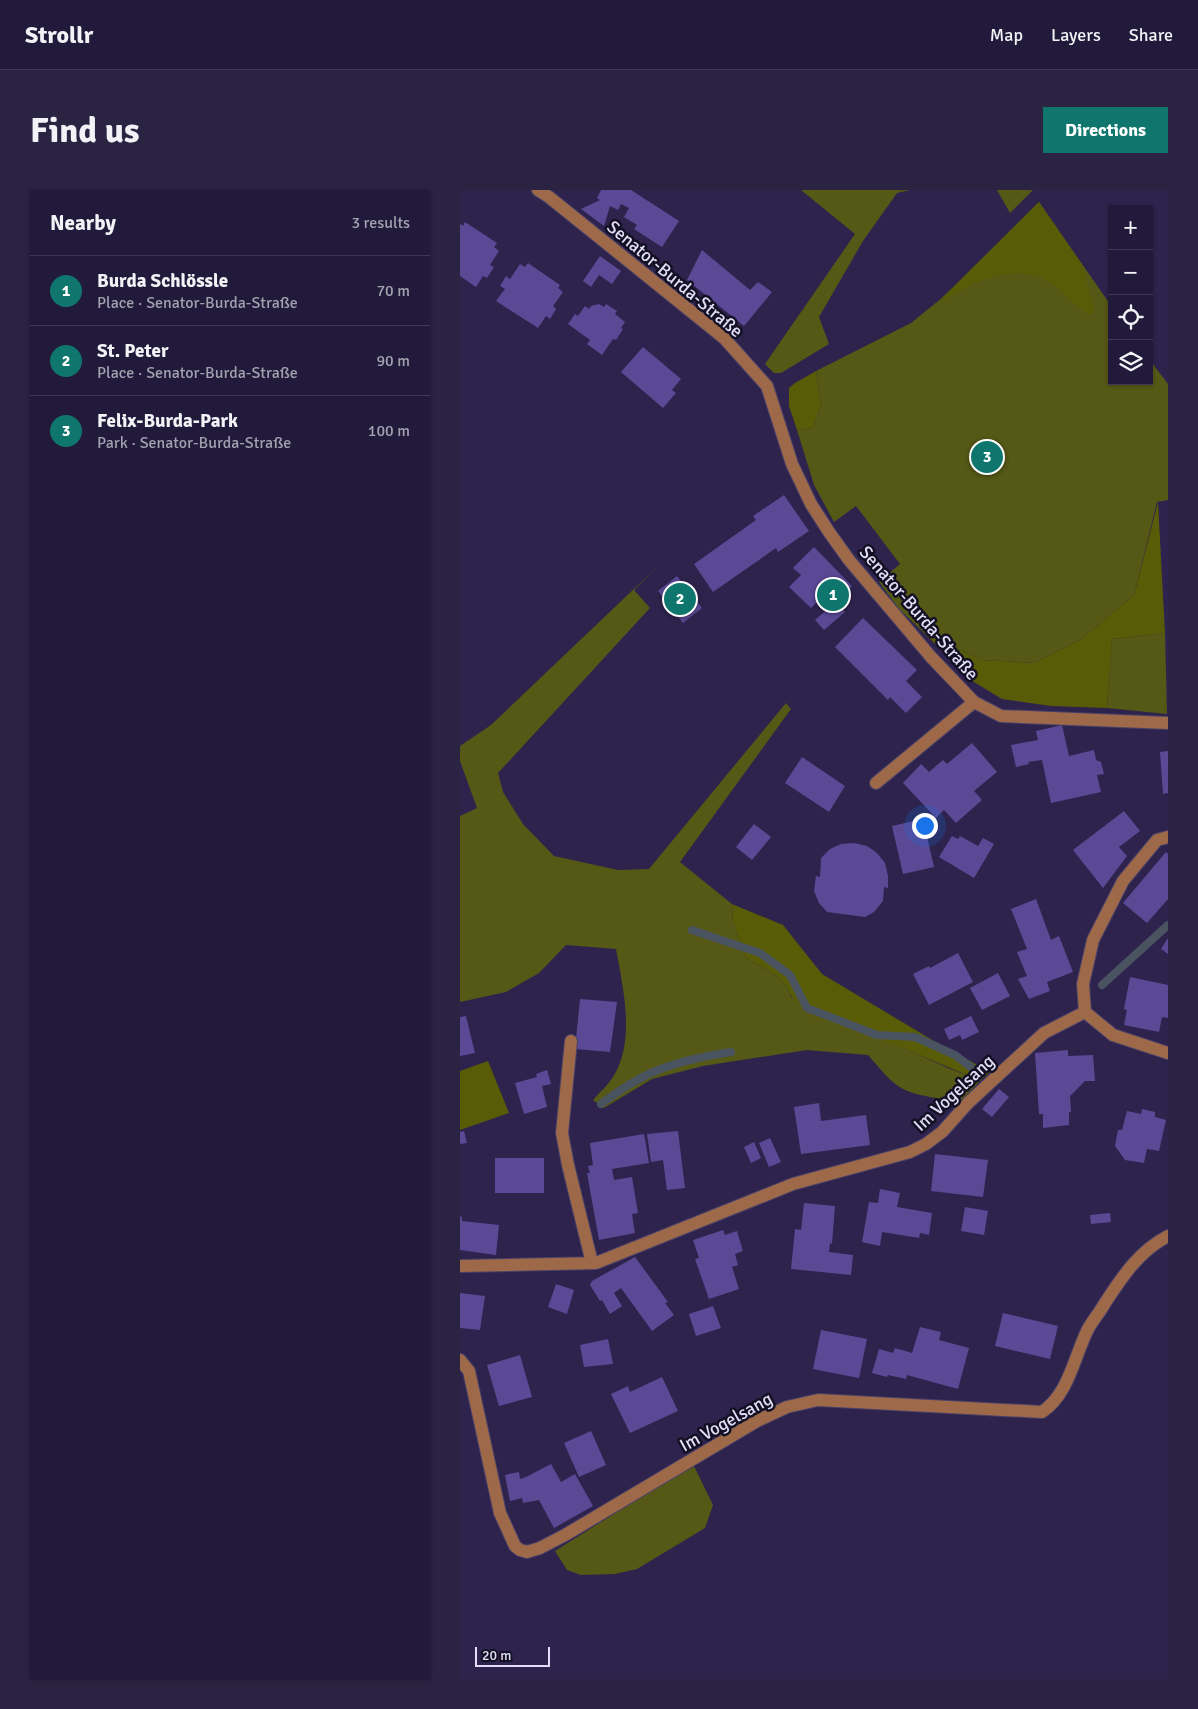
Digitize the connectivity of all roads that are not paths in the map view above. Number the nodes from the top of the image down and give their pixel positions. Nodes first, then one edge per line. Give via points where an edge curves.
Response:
1 (538, 190) edge
2 (974, 702) junction
3 (1168, 723) edge
4 (876, 783) dead end
5 (1168, 837) edge
6 (1085, 1012) junction
7 (571, 1041) dead end
8 (1168, 1053) edge
9 (1168, 1236) edge
10 (592, 1263) junction
11 (460, 1266) edge
12 (460, 1360) edge

1 - 2 street, Senator-Burda-Straße via 724,338 767,386 792,464 829,532 931,657
2 - 3 street, Senator-Burda-Straße via 1001,716
2 - 4 street, Senator-Burda-Straße
5 - 6 street via 1157,840 1123,881 1093,940 1083,984
6 - 8 street via 1113,1035
6 - 10 street, Im Vogelsang via 1044,1033 926,1144 910,1152 793,1184
7 - 10 street via 562,1133
9 - 12 street, Im Vogelsang via 1138,1257 1122,1278 1089,1328 1063,1388 1052,1406 1042,1412 818,1400 788,1407 757,1421 564,1535 526,1552 515,1546 500,1513 468,1371
10 - 11 street, Im Vogelsang

